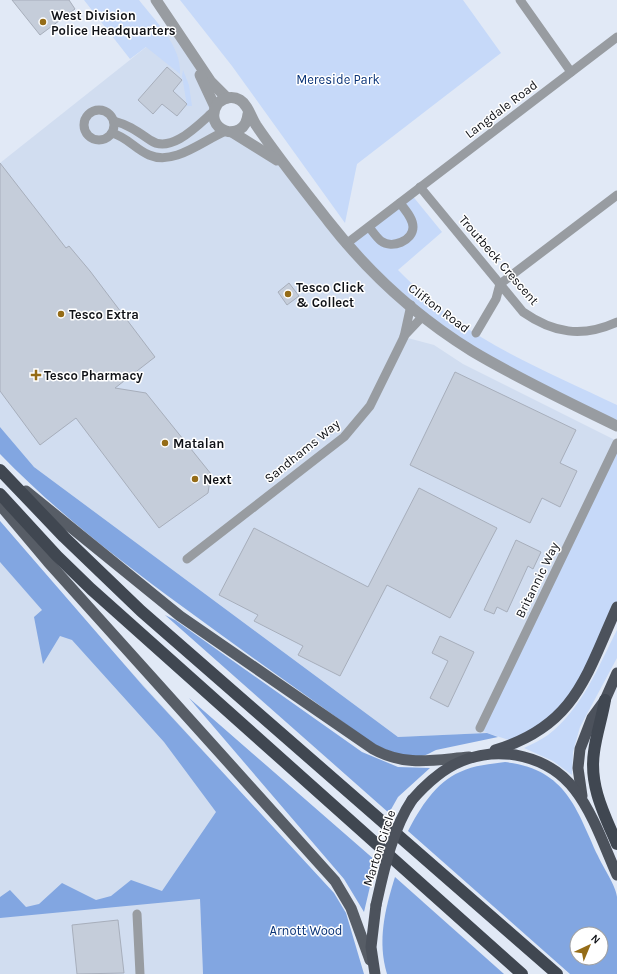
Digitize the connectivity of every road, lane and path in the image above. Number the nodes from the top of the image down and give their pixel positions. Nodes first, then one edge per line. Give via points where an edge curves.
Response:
1 (156, 0) edge
2 (520, 0) edge
3 (617, 37) edge
4 (187, 45) junction
5 (571, 72) junction
6 (227, 98) junction
7 (214, 109) junction
8 (248, 114) junction
9 (114, 121) junction
10 (229, 132) junction
11 (112, 133) junction
12 (282, 164) junction
13 (420, 187) junction
14 (617, 195) edge
15 (400, 203) junction
16 (369, 227) junction
17 (346, 244) junction
18 (500, 284) junction
19 (411, 305) junction
20 (423, 316) junction
21 (617, 322) edge
22 (476, 333) dead end
23 (404, 337) junction
24 (617, 426) edge
25 (617, 443) edge
26 (0, 469) edge
27 (0, 494) edge
28 (0, 505) edge
29 (187, 559) dead end
30 (617, 607) edge
31 (617, 674) edge
32 (605, 700) junction
33 (480, 728) dead end
34 (477, 756) junction
35 (585, 806) junction
36 (617, 844) edge
37 (617, 875) edge
38 (137, 914) dead end
39 (374, 971) edge
40 (140, 974) edge
41 (522, 974) edge
42 (557, 974) edge

1 - 4 street, Clifton Road
2 - 5 street
3 - 5 street, Langdale Road
4 - 6 street, Clifton Road via 210,82
4 - 7 street, Clifton Road
5 - 13 street, Langdale Road
6 - 7 street
6 - 8 street, Clifton Road via 237,98 241,101
7 - 9 street via 186,134 169,144 158,144 136,130
7 - 10 street, Clifton Road via 215,123
8 - 10 street via 242,128
8 - 12 street, Clifton Road
9 - 11 street
9 - 11 street via 101,109 90,112 84,123 87,134 95,140 106,139
10 - 11 street via 210,137 183,154 170,158 149,155 121,136
10 - 12 street, Clifton Road
12 - 17 street, Clifton Road
13 - 15 street, Langdale Road
13 - 18 street, Troutbeck Crescent
14 - 18 street
15 - 16 street, Langdale Road
15 - 16 street via 413,226 403,241 394,245 385,244
16 - 17 street, Langdale Road
17 - 19 street, Clifton Road via 379,279
18 - 21 street, Troutbeck Crescent via 523,312 554,329 570,332 590,330
18 - 22 street via 496,299
19 - 20 street, Clifton Road
19 - 23 street, Sandhams Way
20 - 23 street, Sandhams Way
20 - 24 street, Clifton Road via 472,350 517,376
23 - 29 street, Sandhams Way via 370,406 344,437
25 - 33 street, Britannic Way
26 - 34 main road via 180,616 384,756 407,761
26 - 42 highway via 61,534 141,611
27 - 41 highway via 57,556 101,598
28 - 39 main road via 48,562 335,881 351,908
30 - 34 highway via 577,694 562,713 523,741
31 - 32 highway
32 - 35 highway via 592,718 580,748 578,779
32 - 36 highway via 593,768 597,798
34 - 35 highway, Marton Circle via 512,754 536,760 568,782
34 - 39 highway, Marton Circle, bridge via 461,761 439,774 412,800 404,814 376,905 371,933
35 - 37 highway, Marton Circle
38 - 40 street

